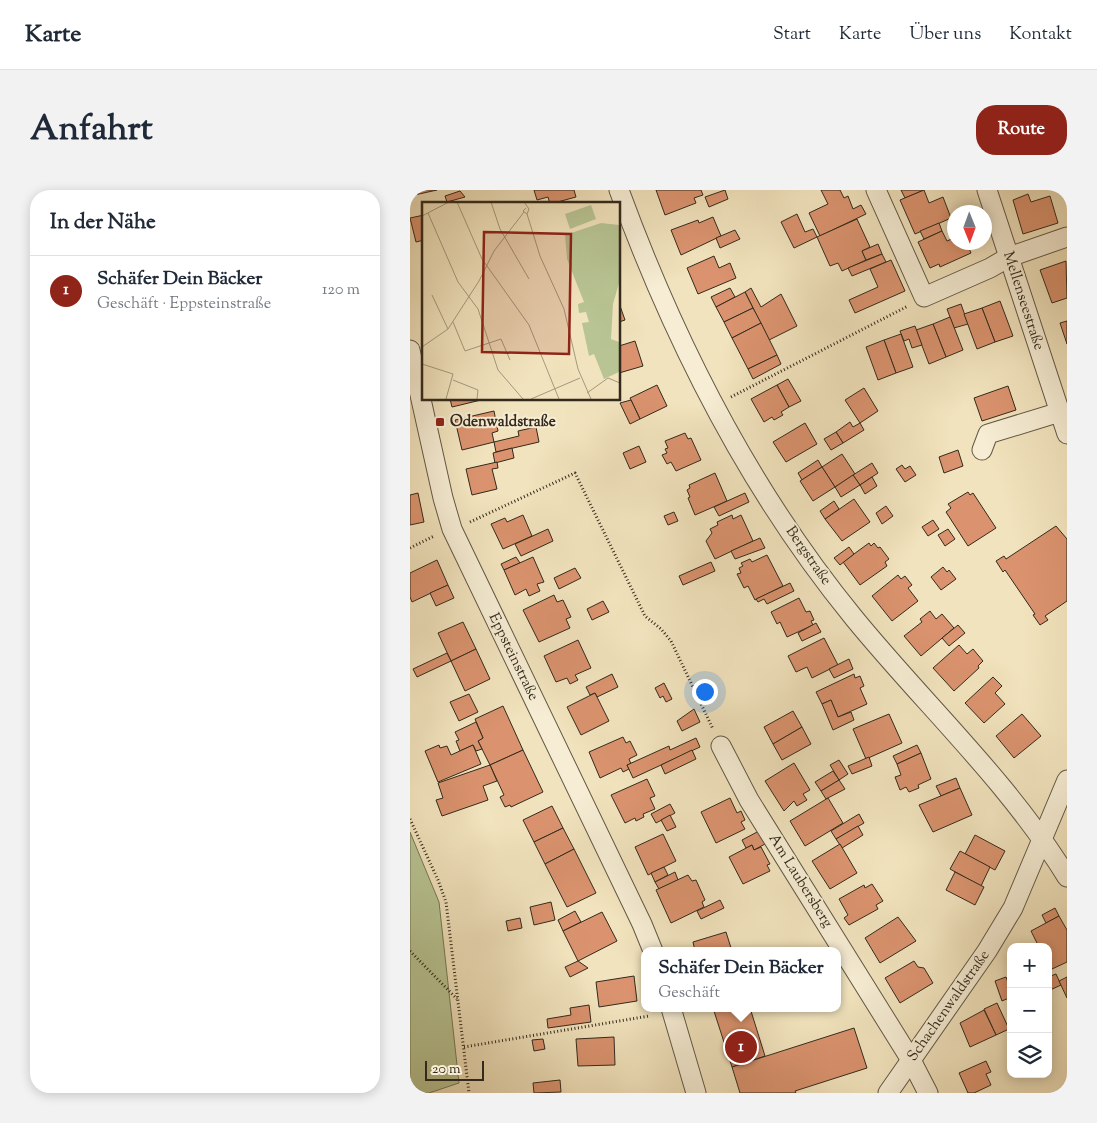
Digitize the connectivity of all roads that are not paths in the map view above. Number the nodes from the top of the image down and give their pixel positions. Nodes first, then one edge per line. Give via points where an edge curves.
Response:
1 (619, 190) edge
2 (876, 190) edge
3 (987, 190) edge
4 (1067, 237) edge
5 (1009, 257) junction
6 (410, 350) edge
7 (1060, 412) junction
8 (1067, 434) edge
9 (982, 450) dead end
10 (721, 746) road end
11 (1067, 780) edge
12 (1042, 837) junction
13 (1067, 877) edge
14 (651, 947) edge
15 (841, 947) edge
16 (841, 948) edge
17 (672, 1012) edge
18 (911, 1060) junction
19 (696, 1093) edge
20 (888, 1093) edge
21 (928, 1093) edge

1 - 12 street, Bergstraße via 662,300 714,406 771,503 820,575 911,687 980,762
2 - 5 street via 924,297
3 - 5 street, Mellenseestraße
4 - 5 street
5 - 7 street, Mellenseestraße
6 - 14 street, Eppsteinstraße via 452,529
7 - 8 street, Mellenseestraße
7 - 9 street via 988,434
10 - 15 street, Am Laubersberg via 749,800
11 - 12 street, Schachenwaldstraße
12 - 13 street, Bergstraße
12 - 18 street, Schachenwaldstraße via 1009,915
16 - 18 street, Am Laubersberg
17 - 19 street
18 - 20 street, Schachenwaldstraße
18 - 21 street, Am Laubersberg

